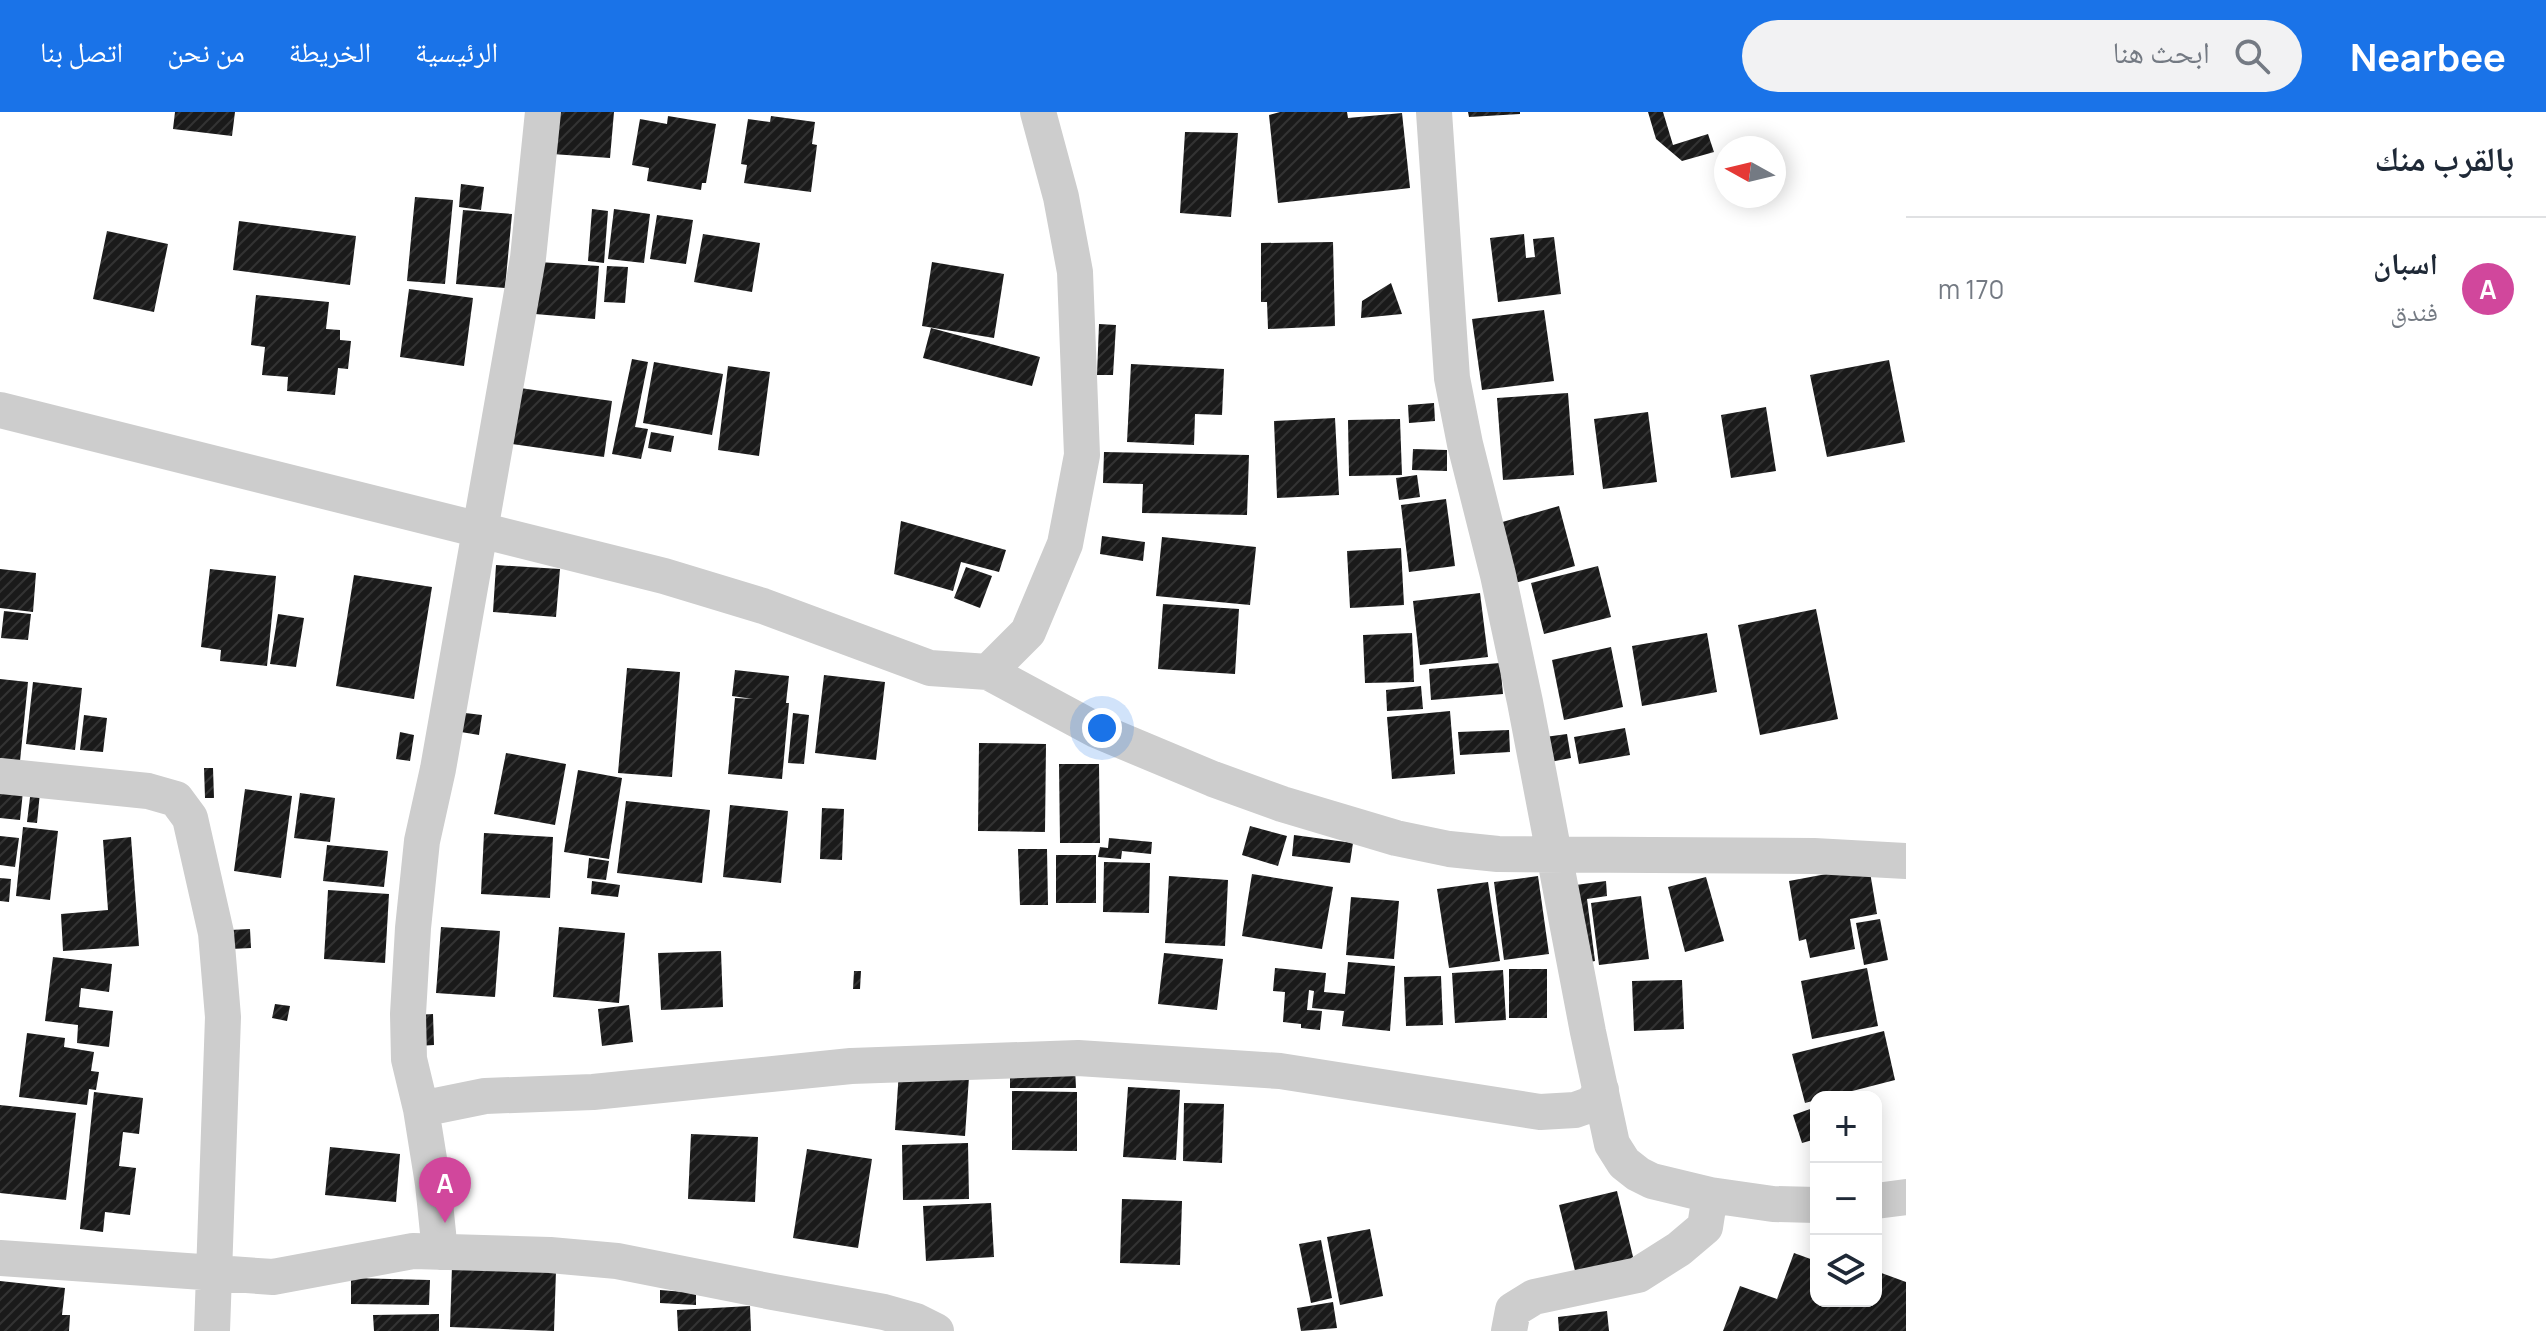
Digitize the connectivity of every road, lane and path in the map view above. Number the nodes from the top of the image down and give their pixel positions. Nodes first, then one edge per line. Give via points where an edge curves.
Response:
1 (543, 112) edge
2 (1038, 112) edge
3 (1434, 112) edge
4 (0, 410) edge
5 (481, 529) junction
6 (988, 672) junction
7 (0, 776) edge
8 (1555, 855) junction
9 (1906, 861) edge
10 (1601, 1090) junction
11 (421, 1109) junction
12 (1710, 1195) junction
13 (1906, 1197) edge
14 (1882, 1200) edge
15 (1810, 1205) edge
16 (440, 1252) junction
17 (0, 1258) edge
18 (214, 1274) junction
19 (212, 1331) edge
20 (936, 1331) edge
21 (1509, 1331) edge

1 - 5 street via 528,258
2 - 6 street via 1075,272 1082,455 1065,544 1028,632
3 - 8 street via 1452,378
4 - 5 street
5 - 6 street via 763,606 930,668
5 - 11 street via 422,841 408,1014 409,1059
6 - 8 street via 1096,730 1282,804 1449,849
7 - 18 street via 148,791 176,799 190,818 216,933 223,1017
8 - 9 street
8 - 10 street
10 - 11 street via 1592,1104 1540,1112 1280,1071 1078,1058 851,1066 593,1092 485,1096
10 - 12 street via 1612,1144 1624,1163 1652,1181
11 - 16 street
12 - 15 street
12 - 21 street via 1705,1227 1679,1249 1638,1275 1534,1297 1513,1310
13 - 14 street
16 - 18 street via 413,1251 273,1277
16 - 20 street via 617,1261 884,1312
17 - 18 street
18 - 19 street

